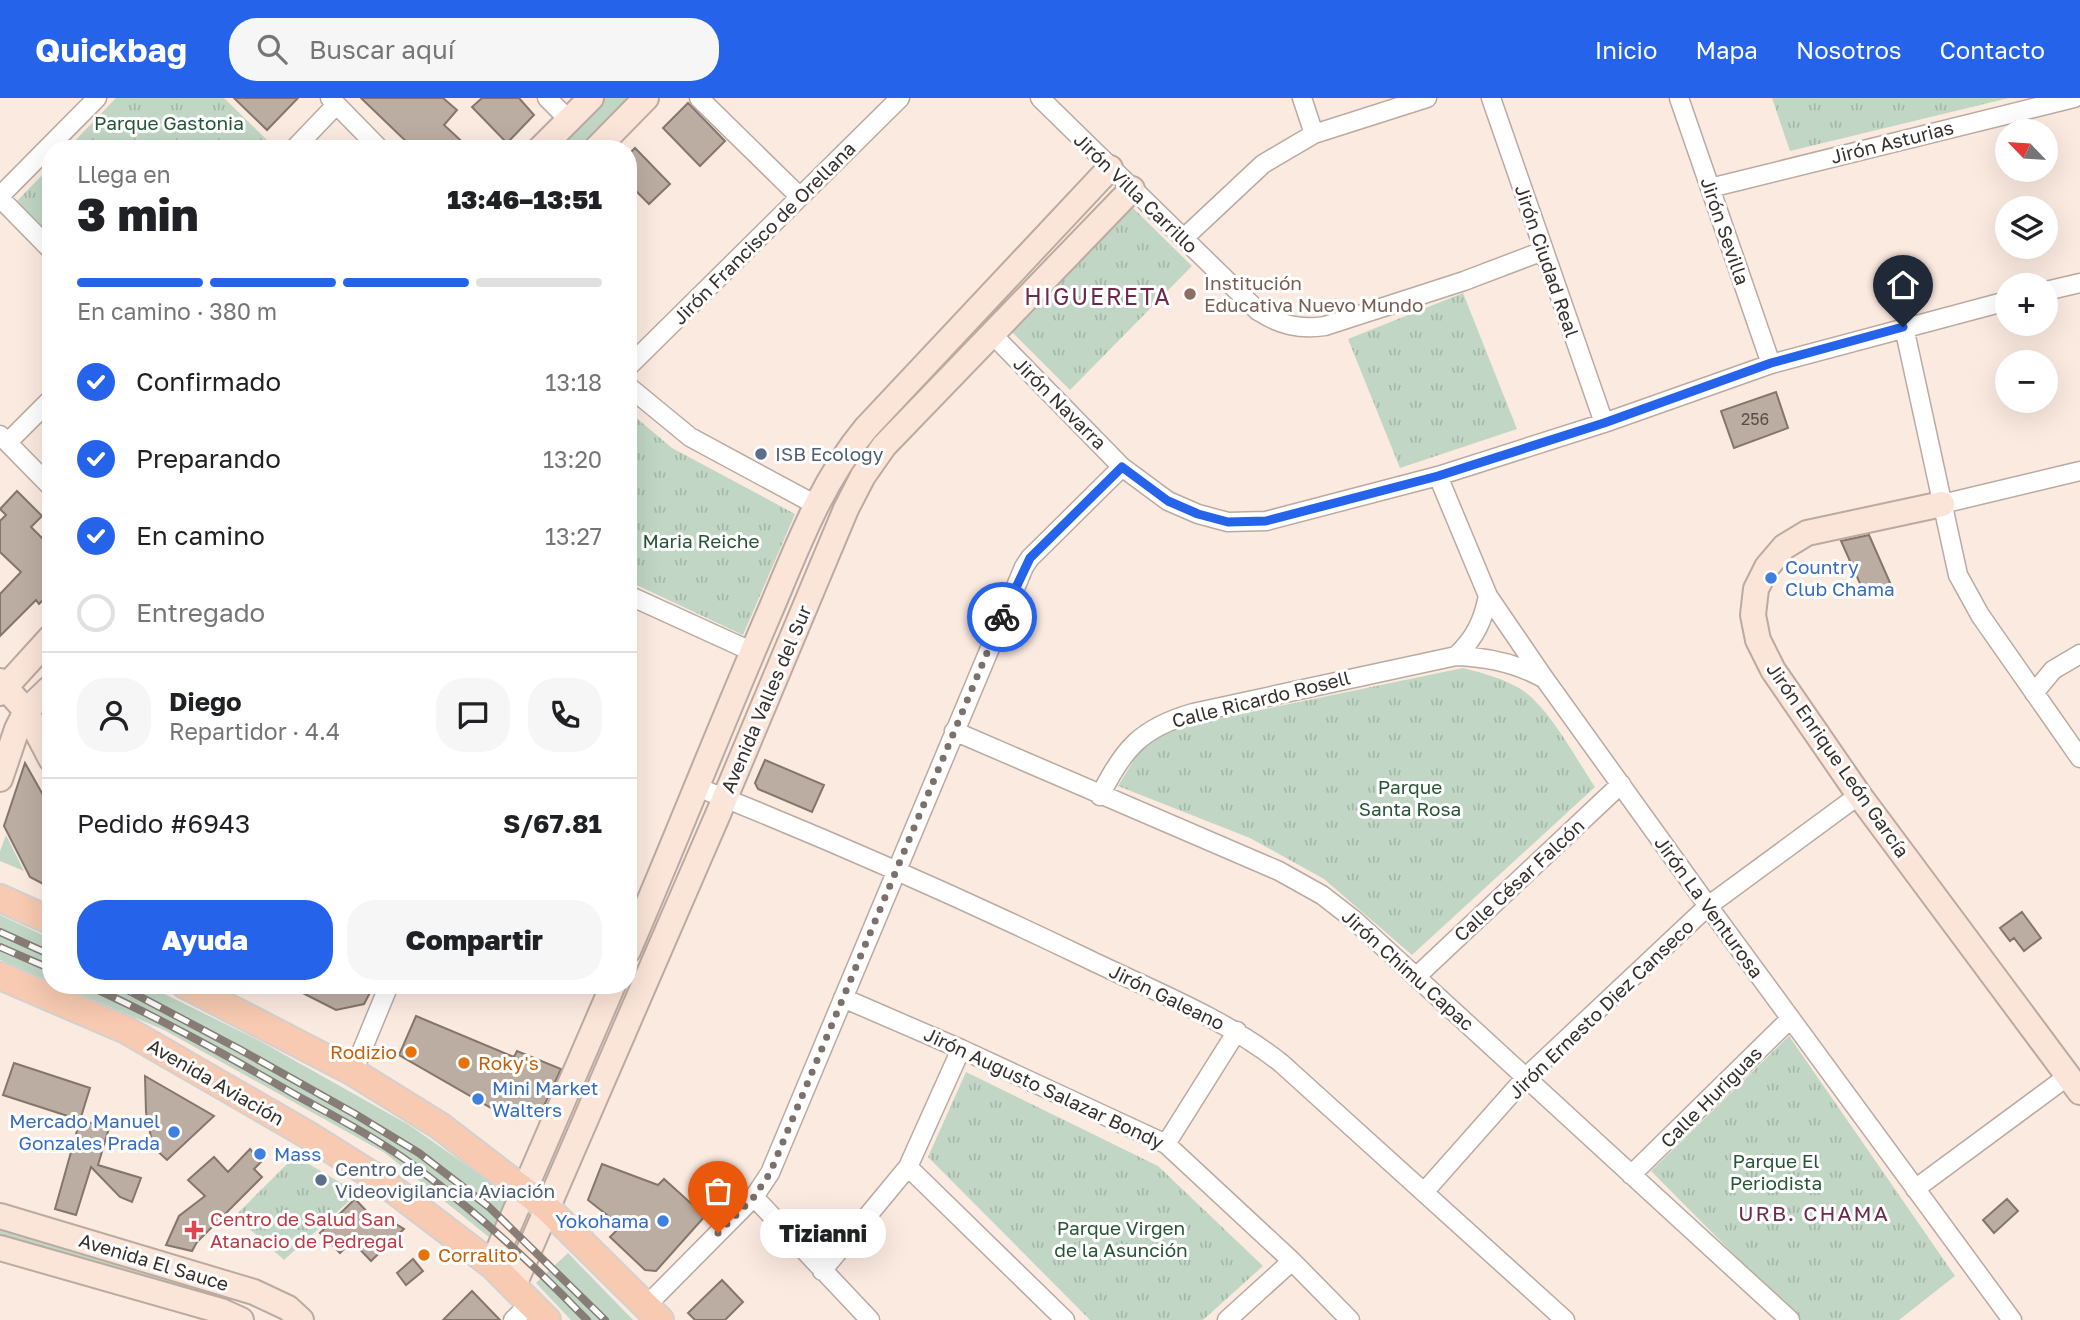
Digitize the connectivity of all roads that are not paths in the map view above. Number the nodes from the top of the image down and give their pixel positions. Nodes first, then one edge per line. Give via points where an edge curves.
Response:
1 (97, 98) edge
2 (547, 98) edge
3 (591, 98) edge
4 (646, 98) edge
5 (699, 98) edge
6 (900, 98) edge
7 (1040, 98) edge
8 (1302, 98) edge
9 (1427, 98) edge
10 (1491, 98) edge
11 (1679, 98) edge
12 (2074, 98) edge
13 (333, 101) edge
14 (569, 120) junction
15 (1314, 134) junction
16 (56, 140) edge
17 (301, 140) edge
18 (371, 140) edge
19 (549, 140) edge
20 (605, 140) edge
21 (42, 154) edge
22 (1110, 168) junction
23 (1710, 188) junction
24 (1132, 189) junction
25 (0, 197) edge
26 (800, 197) junction
27 (1184, 238) junction
28 (42, 241) edge
29 (1543, 251) junction
30 (2080, 283) edge
31 (2058, 288) edge
32 (1995, 304) edge
33 (1903, 327) junction
34 (991, 334) junction
35 (637, 358) edge
36 (1771, 363) junction
37 (637, 394) edge
38 (42, 406) edge
39 (1604, 423) junction
40 (4, 438) edge
41 (1122, 467) junction
42 (2080, 471) edge
43 (1438, 476) junction
44 (42, 478) edge
45 (1942, 504) junction
46 (816, 505) junction
47 (1488, 596) junction
48 (637, 599) edge
49 (42, 646) edge
50 (753, 652) junction
51 (2080, 654) edge
52 (1456, 656) junction
53 (1544, 678) junction
54 (2, 686) edge
55 (2034, 693) junction
56 (42, 695) edge
57 (14, 721) edge
58 (954, 731) junction
59 (42, 750) edge
60 (2080, 758) edge
61 (0, 779) edge
62 (1620, 784) junction
63 (697, 787) junction
64 (1859, 794) junction
65 (1100, 796) junction
66 (725, 798) junction
67 (896, 871) junction
68 (0, 898) edge
69 (1708, 906) junction
70 (637, 910) edge
71 (42, 917) edge
72 (0, 976) edge
73 (1416, 976) junction
74 (201, 994) edge
75 (385, 994) edge
76 (609, 994) edge
77 (843, 998) junction
78 (1790, 1019) junction
79 (1237, 1031) junction
80 (961, 1049) junction
81 (353, 1072) junction
82 (1526, 1077) junction
83 (2074, 1084) edge
84 (1166, 1143) junction
85 (908, 1167) junction
86 (1632, 1175) junction
87 (1915, 1189) junction
88 (524, 1190) junction
89 (1425, 1191) junction
90 (754, 1197) junction
91 (547, 1209) junction
92 (0, 1216) edge
93 (0, 1248) edge
94 (1292, 1261) junction
95 (492, 1265) junction
96 (822, 1271) junction
97 (229, 1284) junction
98 (526, 1307) edge
99 (653, 1313) edge
100 (227, 1317) edge
101 (301, 1320) edge
102 (870, 1320) edge
103 (1065, 1320) edge
104 (1227, 1320) edge
105 (1350, 1320) edge
106 (1565, 1320) edge
107 (1790, 1320) edge
108 (2012, 1320) edge

1 - 16 street
2 - 14 street
3 - 14 street
4 - 20 street
5 - 26 street
6 - 26 street, Jirón Francisco de Orellana
7 - 22 street, Jirón Villa Carrillo
8 - 15 street
9 - 15 street
10 - 29 street, Jirón Ciudad Real
11 - 23 street, Jirón Sevilla
12 - 23 street, Jirón Asturias
13 - 17 street
13 - 18 street
14 - 19 street
15 - 27 street via 1263,164
21 - 25 street
22 - 24 street, Jirón Villa Carrillo
22 - 46 street, Avenida Valles del Sur via 866,428 839,462
23 - 36 street, Jirón Sevilla
24 - 27 street, Jirón Villa Carrillo
24 - 34 street, Avenida Valles del Sur
25 - 28 street
26 - 35 street, Jirón Francisco de Orellana
27 - 29 street, Jirón Villa Carrillo via 1258,311 1283,324 1308,329 1371,312
29 - 39 street, Jirón Ciudad Real
30 - 31 street
32 - 33 street, Jirón Navarra
33 - 36 street, Jirón Navarra
33 - 45 street
34 - 41 street, Jirón Navarra
34 - 66 street, Avenida Valles del Sur via 884,446 863,476
36 - 39 street, Jirón Navarra
37 - 46 street via 690,438
38 - 40 street
39 - 43 street, Jirón Navarra
40 - 44 street
41 - 43 street, Jirón Navarra via 1168,501 1228,522 1266,521
41 - 58 street via 1024,566
42 - 45 street
43 - 47 street, Jirón La Venturosa
45 - 55 street via 1958,575
45 - 64 street, Jirón Enrique León García via 1807,533 1784,547 1756,589 1753,615 1758,640 1773,670
46 - 50 street, Avenida Valles del Sur
47 - 52 street via 1474,636
47 - 53 street, Jirón La Venturosa
48 - 50 street
49 - 54 street
50 - 63 street, Avenida Valles del Sur
51 - 55 street via 2053,670
52 - 53 street, Calle Ricardo Rosell via 1491,659
52 - 65 street, Calle Ricardo Rosell via 1169,720 1131,745
53 - 62 street, Jirón La Venturosa
54 - 57 street
55 - 60 street
56 - 57 street
57 - 59 street
57 - 61 street
58 - 65 street, Jirón Chimu Capac
58 - 67 street
62 - 69 street, Jirón La Venturosa
62 - 73 street, Calle César Falcón
63 - 66 street, Jirón Galeano
63 - 70 street, Avenida Valles del Sur
64 - 69 street, Jirón Ernesto Diez Canseco
64 - 83 street, Jirón Enrique León García
65 - 73 street, Jirón Chimu Capac via 1279,871 1322,895
66 - 67 street, Jirón Galeano
66 - 91 street, Avenida Valles del Sur
67 - 77 street
67 - 79 street, Jirón Galeano
68 - 71 main road
69 - 78 street, Jirón La Venturosa
69 - 82 street, Jirón Ernesto Diez Canseco
72 - 95 main road, Avenida Aviación via 126,1030 296,1128 386,1184
73 - 82 street, Jirón Chimu Capac
74 - 81 main road
75 - 81 street
76 - 88 street
77 - 80 street, Jirón Augusto Salazar Bondy
77 - 90 street via 770,1173
78 - 86 street, Calle Huriguas
78 - 87 street, Jirón La Venturosa
79 - 84 street
79 - 89 street, Jirón Galeano via 1281,1063
80 - 84 street, Jirón Augusto Salazar Bondy
80 - 85 street
81 - 88 main road via 440,1126
82 - 86 street, Jirón Chimu Capac
82 - 89 street, Jirón Ernesto Diez Canseco
83 - 87 street
84 - 94 street, Jirón Augusto Salazar Bondy
85 - 96 street
85 - 103 street
86 - 107 street, Jirón Chimu Capac
87 - 108 street, Jirón La Venturosa
88 - 91 main road
88 - 95 street
89 - 106 street, Jirón Galeano
90 - 96 street
90 - 99 street
91 - 98 street, Avenida Valles del Sur
91 - 99 main road
92 - 97 street, Avenida El Sauce
93 - 100 street, Avenida El Sauce
94 - 104 street
94 - 105 street, Jirón Augusto Salazar Bondy
95 - 98 main road, Avenida Aviación
96 - 102 street
97 - 100 street
97 - 101 street, Avenida El Sauce via 272,1299

